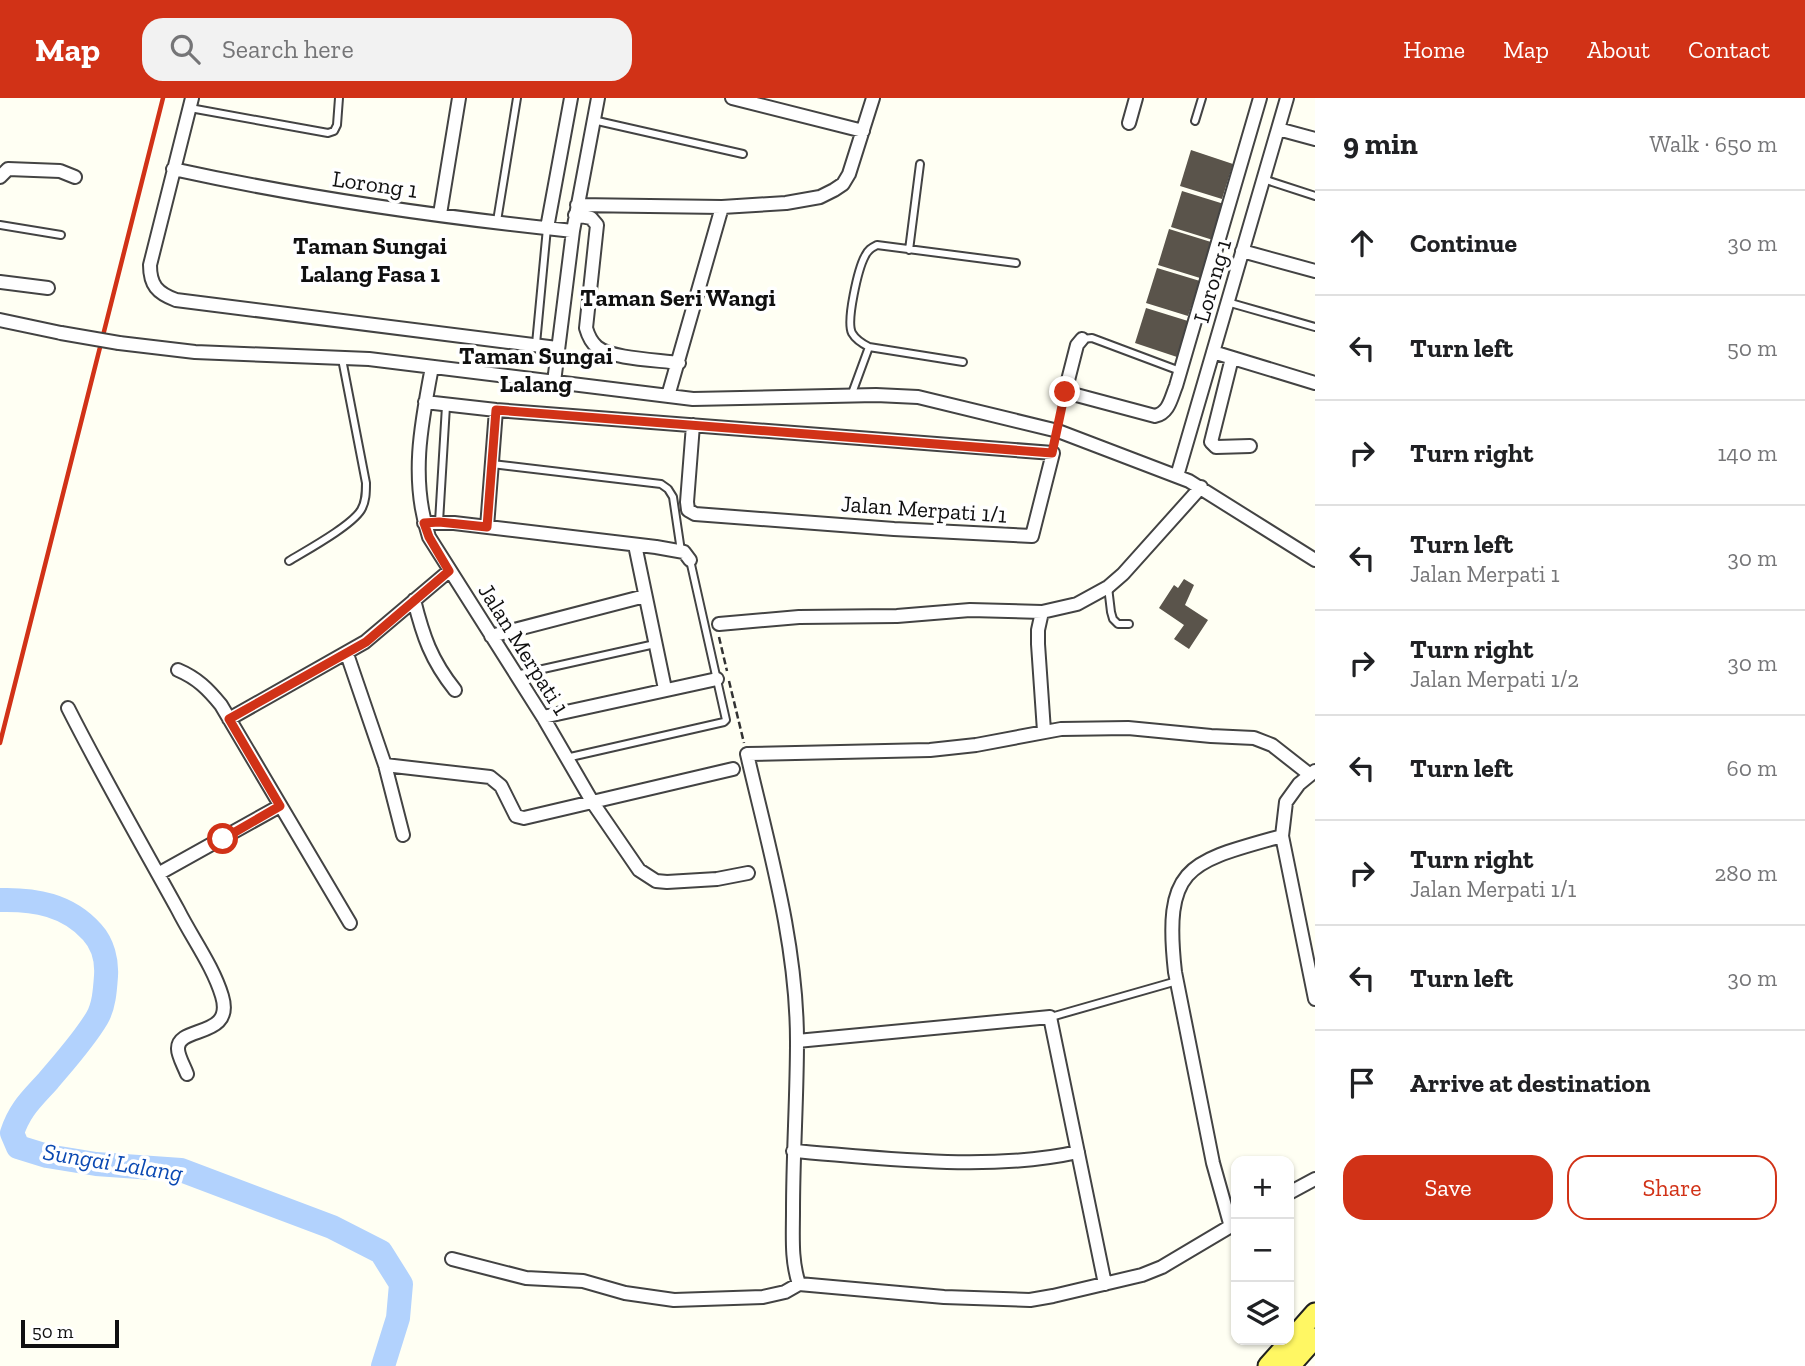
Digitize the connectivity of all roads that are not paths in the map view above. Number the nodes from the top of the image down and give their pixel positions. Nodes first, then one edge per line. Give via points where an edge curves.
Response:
1 (339, 98) edge
2 (459, 98) edge
3 (517, 98) edge
4 (571, 98) edge
5 (598, 98) edge
6 (732, 98) edge
7 (873, 98) edge
8 (1136, 98) edge
9 (1202, 98) edge
10 (1260, 98) edge
11 (1287, 98) edge
12 (191, 103) edge
13 (593, 120) junction
14 (1195, 121) dead end
15 (1129, 123) dead end
16 (1278, 129) junction
17 (863, 131) junction
18 (1315, 139) edge
19 (743, 154) dead end
20 (920, 164) dead end
21 (173, 169) junction
22 (3, 171) edge
23 (75, 177) dead end
24 (1263, 179) junction
25 (1315, 196) edge
26 (722, 207) junction
27 (576, 210) junction
28 (440, 215) junction
29 (497, 221) junction
30 (0, 225) edge
31 (547, 228) junction
32 (573, 231) junction
33 (61, 235) dead end
34 (909, 250) junction
35 (1242, 251) junction
36 (1016, 263) dead end
37 (1315, 271) edge
38 (0, 282) edge
39 (48, 288) dead end
40 (1227, 302) junction
41 (0, 320) edge
42 (1315, 327) edge
43 (1082, 339) joint
44 (536, 345) junction
45 (869, 347) junction
46 (557, 348) junction
47 (1213, 352) junction
48 (342, 357) junction
49 (1232, 358) junction
50 (963, 362) dead end
51 (679, 363) junction
52 (432, 367) junction
53 (1181, 371) junction
54 (554, 382) junction
55 (1315, 383) edge
56 (1176, 386) junction
57 (1201, 393) junction
58 (668, 396) junction
59 (851, 396) junction
60 (425, 402) junction
61 (446, 406) junction
62 (496, 410) junction
63 (693, 425) junction
64 (1058, 431) junction
65 (1250, 446) dead end
66 (1052, 453) junction
67 (492, 464) junction
68 (1177, 476) junction
69 (1201, 487) junction
70 (439, 522) junction
71 (424, 523) junction
72 (487, 527) junction
73 (635, 545) junction
74 (686, 555) junction
75 (1315, 560) edge
76 (289, 561) dead end
77 (449, 571) junction
78 (1108, 587) junction
79 (645, 596) junction
80 (414, 600) junction
81 (1042, 612) junction
82 (719, 624) road end
83 (1129, 624) dead end
84 (491, 636) junction
85 (655, 644) junction
86 (347, 654) junction
87 (178, 670) dead end
88 (516, 675) junction
89 (717, 678) junction
90 (665, 689) junction
91 (455, 690) dead end
92 (68, 708) dead end
93 (543, 717) junction
94 (229, 719) junction
95 (1044, 731) junction
96 (566, 758) junction
97 (385, 765) junction
98 (733, 769) dead end
99 (1312, 773) edge
100 (593, 803) junction
101 (280, 806) junction
102 (403, 835) dead end
103 (1282, 836) junction
104 (748, 873) dead end
105 (158, 874) junction
106 (350, 923) dead end
107 (1177, 981) junction
108 (1315, 999) edge
109 (1050, 1017) junction
110 (797, 1041) junction
111 (187, 1074) dead end
112 (793, 1151) junction
113 (1078, 1152) junction
114 (1315, 1179) edge
115 (1294, 1190) edge
116 (1231, 1219) edge
117 (1231, 1226) edge
118 (452, 1259) dead end
119 (799, 1284) junction
120 (1105, 1284) junction
121 (1315, 1313) edge
122 (1315, 1338) edge
123 (1268, 1366) edge
124 (1290, 1366) edge

1 - 12 lane via 337,125 328,133
2 - 28 street
3 - 29 lane
4 - 31 street
5 - 13 street
6 - 17 street
7 - 17 street
8 - 15 street
9 - 14 lane
10 - 53 street
11 - 16 street, Lorong 1
12 - 21 street
13 - 19 lane
13 - 27 street
16 - 18 street
16 - 24 street, Lorong 1
17 - 26 street via 849,174 834,190 786,203
20 - 34 lane
21 - 28 street, Lorong 1
21 - 44 street via 150,265 150,277 162,295
22 - 23 street via 60,171
24 - 25 lane
24 - 35 street, Lorong 1
26 - 27 street
26 - 51 street
27 - 32 street
27 - 51 street via 597,225 586,328 589,337 598,348 614,354
28 - 29 street, Lorong 1
29 - 31 street, Lorong 1
30 - 33 lane
31 - 32 street, Lorong 1
31 - 44 lane
32 - 46 street
34 - 36 lane
34 - 45 lane via 877,245 863,258 850,317 852,332
35 - 37 street
35 - 40 street, Lorong 1
38 - 39 street
40 - 42 lane
40 - 47 street, Lorong 1
41 - 48 street, bridge via 195,352
43 - 53 lane via 1092,338
43 - 56 street via 1065,392 1155,416 1167,409
44 - 46 street
45 - 50 lane
45 - 59 lane
46 - 54 street
47 - 49 street
47 - 57 street, Lorong 1
48 - 52 street
48 - 76 lane via 366,497 349,522
49 - 55 street
49 - 65 street via 1210,442 1216,447
51 - 58 street
52 - 54 street
52 - 60 street, Jalan Merpati 1
53 - 56 street
54 - 58 street
56 - 57 street
57 - 68 street, Lorong 1
58 - 59 street via 713,400
59 - 64 street via 918,397
60 - 61 street
60 - 71 street, Jalan Merpati 1 via 418,459
61 - 62 street
61 - 70 lane
62 - 63 street
62 - 67 street
63 - 66 street
63 - 66 street, Jalan Merpati 1/1 via 687,502 688,510 695,514 1032,536
64 - 66 street
64 - 68 street
67 - 72 street
67 - 74 lane via 661,484 673,497
68 - 69 street
69 - 75 street
69 - 78 street
70 - 71 street
70 - 72 street
71 - 77 street, Jalan Merpati 1
72 - 73 street
73 - 74 street
73 - 79 street
74 - 89 lane
77 - 80 street
77 - 84 street, Jalan Merpati 1
78 - 81 street via 1077,604
78 - 83 lane via 1113,619
79 - 84 street
79 - 85 street
80 - 86 street
80 - 91 street via 424,641
81 - 82 street via 970,610
81 - 95 street via 1038,644
84 - 88 street, Jalan Merpati 1
85 - 88 lane
85 - 90 street
86 - 94 street
86 - 97 street
87 - 94 street via 204,685
88 - 93 street, Jalan Merpati 1
89 - 90 street
89 - 96 lane via 724,722
90 - 93 street
92 - 105 street
93 - 96 street, Jalan Merpati 1
94 - 101 street
95 - 99 street via 1128,728 1254,738
95 - 110 street via 976,746 930,750 747,754 788,930
96 - 100 street, Jalan Merpati 1
97 - 100 street via 490,778 501,786 516,816 524,818
97 - 102 street
98 - 100 street
99 - 103 street via 1286,802
100 - 104 street, Jalan Merpati 1 via 629,859 656,881 702,881
101 - 105 street
101 - 106 street
103 - 107 street via 1222,853 1185,876 1178,890 1171,934
103 - 108 street
105 - 111 street via 218,984 225,1008 223,1018 179,1042
107 - 109 lane
107 - 116 street via 1213,1163
109 - 110 street
109 - 113 street
110 - 112 street
112 - 113 street via 1001,1162
112 - 119 street via 793,1261
113 - 120 street
114 - 115 street
117 - 120 street via 1162,1267
118 - 119 street via 526,1278 583,1281 674,1300 763,1297
119 - 120 street via 1030,1300
121 - 123 main road
122 - 124 main road

